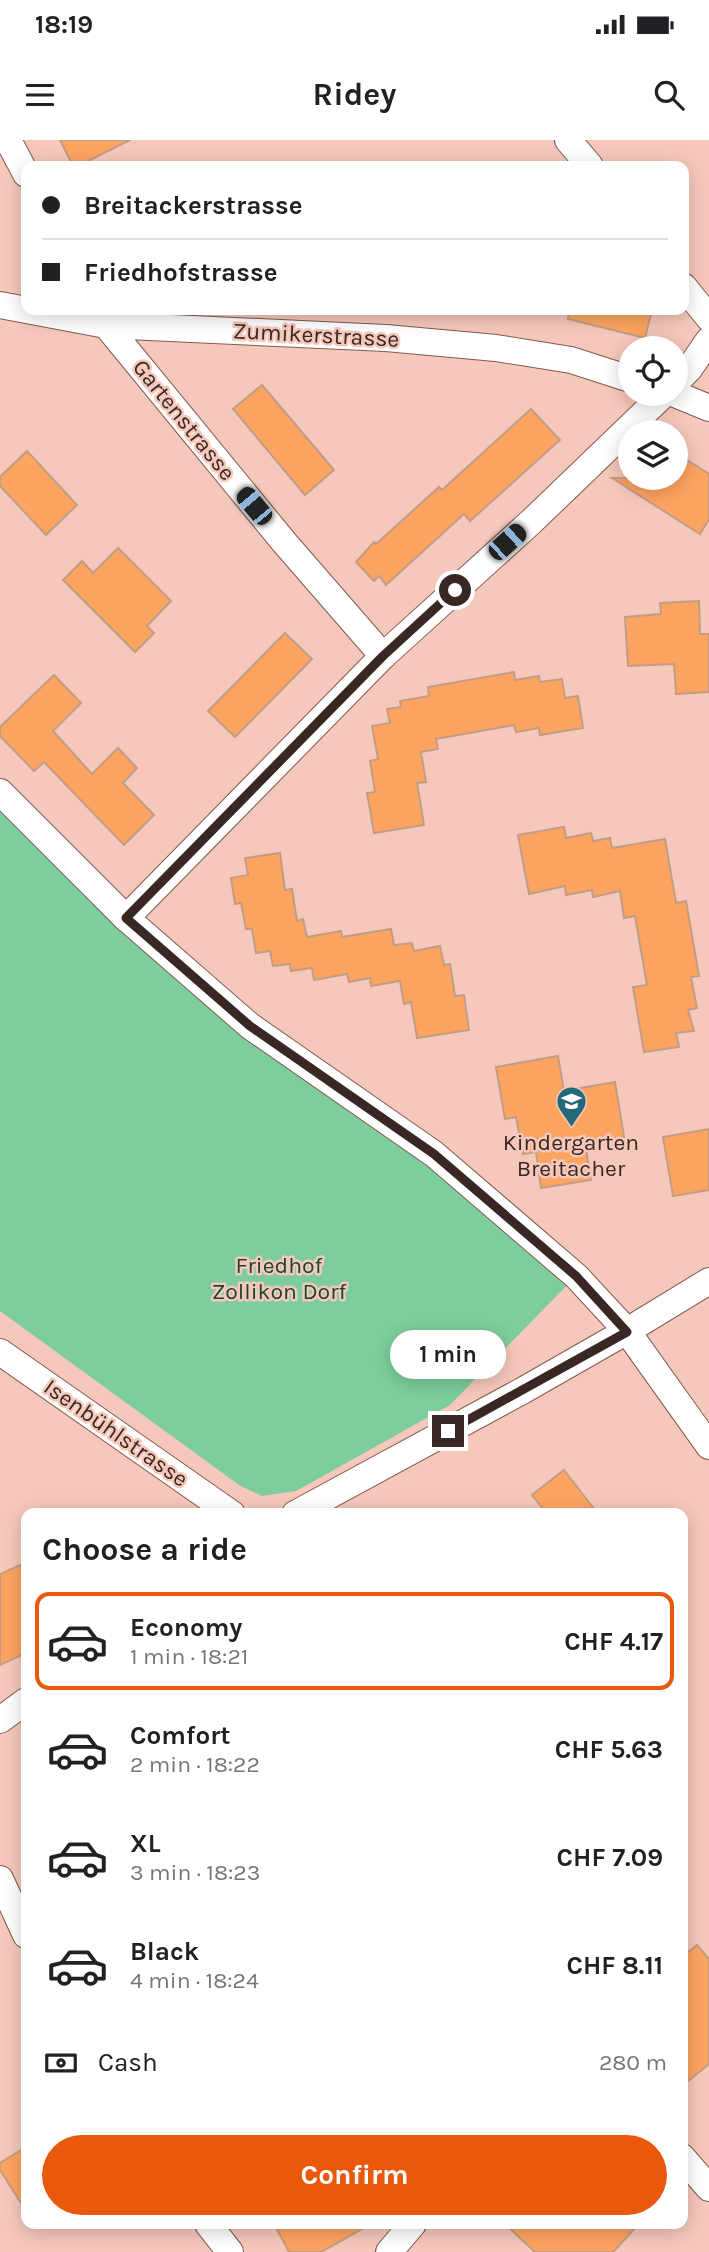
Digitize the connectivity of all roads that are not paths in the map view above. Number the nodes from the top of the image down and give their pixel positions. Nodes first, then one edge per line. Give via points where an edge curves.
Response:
1 (8, 140) edge
2 (568, 140) edge
3 (586, 161) edge
4 (21, 165) edge
5 (689, 293) edge
6 (0, 305) edge
7 (21, 307) edge
8 (102, 317) edge
9 (709, 318) edge
10 (709, 340) edge
11 (688, 370) edge
12 (618, 375) edge
13 (688, 399) edge
14 (650, 406) edge
15 (709, 408) edge
16 (383, 656) junction
17 (0, 792) edge
18 (126, 918) junction
19 (709, 1281) edge
20 (627, 1332) junction
21 (0, 1352) edge
22 (709, 1446) edge
23 (223, 1508) edge
24 (312, 1508) edge
25 (21, 1705) edge
26 (0, 1720) edge
27 (0, 1879) edge
28 (21, 1924) edge
29 (688, 2165) edge
30 (709, 2188) edge
31 (212, 2229) edge
32 (409, 2229) edge
33 (230, 2252) edge
34 (389, 2252) edge

1 - 4 street
2 - 3 street
5 - 9 street
6 - 7 street, Zumikerstrasse
8 - 12 street, Zumikerstrasse via 496,348 571,360
8 - 16 street, Gartenstrasse
10 - 11 street
13 - 15 street
14 - 16 street
16 - 18 street
17 - 18 street
18 - 20 street via 250,1026 434,1154 576,1276
19 - 20 street
20 - 22 street
20 - 24 street
21 - 23 street, Isenbühlstrasse
25 - 26 street
27 - 28 street
29 - 30 street
31 - 33 street
32 - 34 street

